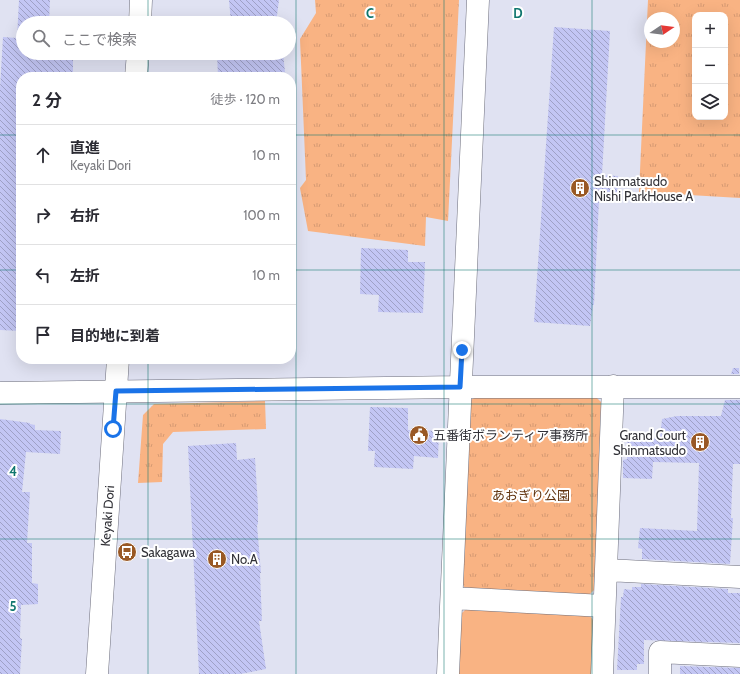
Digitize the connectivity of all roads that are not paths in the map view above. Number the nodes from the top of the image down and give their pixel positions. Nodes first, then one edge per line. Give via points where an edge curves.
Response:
1 (141, 0) edge
2 (478, 0) edge
3 (140, 16) edge
4 (137, 60) edge
5 (136, 72) edge
6 (118, 364) edge
7 (613, 386) junction
8 (460, 387) junction
9 (740, 387) edge
10 (116, 391) junction
11 (0, 392) edge
12 (606, 570) junction
13 (740, 577) edge
14 (452, 598) junction
15 (604, 606) junction
16 (740, 656) edge
17 (97, 674) edge
18 (448, 674) edge
19 (602, 674) edge
20 (660, 674) edge

1 - 3 street
2 - 8 street
4 - 5 street
6 - 10 street, Keyaki Dori
7 - 8 street
7 - 9 street
7 - 12 street
8 - 10 street
8 - 14 street
10 - 11 street
10 - 17 street, Keyaki Dori
12 - 13 street
12 - 15 street
14 - 15 street
14 - 18 street
15 - 19 street
16 - 20 street via 660,652

